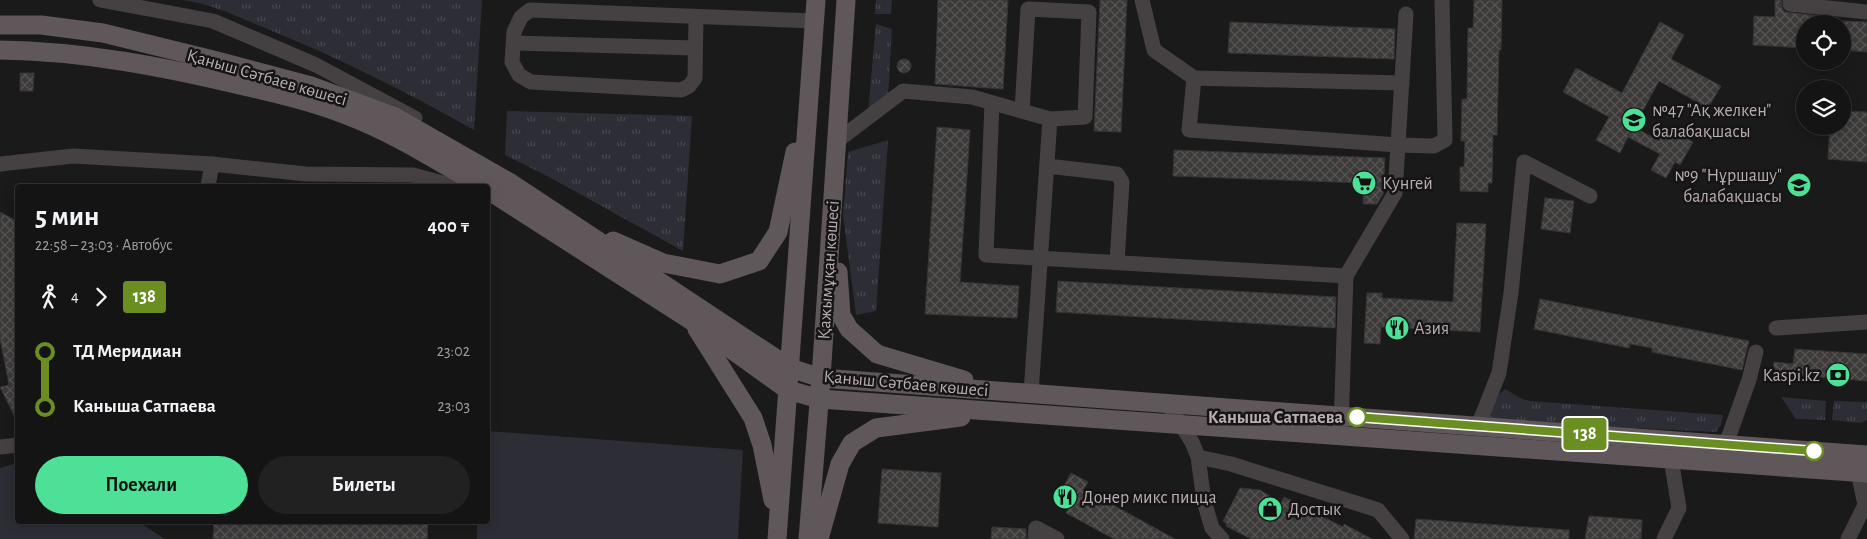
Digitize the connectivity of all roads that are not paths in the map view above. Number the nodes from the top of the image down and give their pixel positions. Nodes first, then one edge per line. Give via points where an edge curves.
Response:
1 (100, 0) edge
2 (816, 0) edge
3 (846, 0) edge
4 (1142, 0) edge
5 (1442, 0) edge
6 (1790, 0) edge
7 (1064, 5) edge
8 (1867, 12) edge
9 (1406, 14) dead end
10 (696, 17) junction
11 (814, 21) junction
12 (0, 25) edge
13 (514, 43) junction
14 (695, 48) junction
15 (0, 50) edge
16 (1194, 78) junction
17 (810, 80) junction
18 (1402, 83) junction
19 (992, 103) junction
20 (1022, 111) junction
21 (1050, 119) junction
22 (837, 141) junction
23 (1398, 145) junction
24 (0, 164) edge
25 (212, 164) junction
26 (1047, 166) junction
27 (208, 184) edge
28 (446, 184) edge
29 (477, 184) edge
30 (486, 184) edge
31 (490, 184) edge
32 (496, 191) edge
33 (1590, 196) dead end
34 (833, 202) junction
35 (562, 217) junction
36 (1040, 257) junction
37 (1117, 262) junction
38 (1346, 276) junction
39 (692, 321) junction
40 (1867, 322) edge
41 (1776, 328) dead end
42 (1756, 352) dead end
43 (790, 368) junction
44 (821, 378) junction
45 (788, 390) junction
46 (998, 391) junction
47 (1032, 393) junction
48 (820, 399) junction
49 (1167, 403) junction
50 (1001, 412) junction
51 (1341, 416) junction
52 (1180, 424) junction
53 (1478, 426) junction
54 (1340, 436) junction
55 (1726, 444) junction
56 (15, 445) edge
57 (0, 447) edge
58 (1867, 455) edge
59 (1198, 457) junction
60 (1671, 459) junction
61 (1863, 473) edge
62 (1866, 505) edge
63 (778, 532) edge
64 (808, 539) edge
65 (819, 539) edge
66 (1035, 539) edge
67 (1057, 539) edge
68 (1222, 539) edge
69 (1402, 539) edge
70 (1664, 539) edge
71 (1848, 539) edge

1 - 31 lane via 213,21 316,65 448,137
2 - 11 main road, Қажымұқан көшесі
3 - 22 main road, Қажымұқан көшесі
4 - 16 lane via 1154,50
5 - 23 lane via 1445,140 1434,146
6 - 8 lane via 1790,4
7 - 20 lane via 1028,9
7 - 21 lane via 1089,12 1085,117
9 - 18 lane
10 - 11 lane
10 - 13 lane via 530,10 521,17 514,32
10 - 14 lane
11 - 17 main road, Қажымұқан көшесі
12 - 30 main road, Қаныш Сәтбаев көшесі via 41,25 103,33 321,89 395,117
13 - 14 lane
13 - 14 lane via 512,62 519,75 531,82 681,90 695,78
15 - 29 main road, Қаныш Сәтбаев көшесі via 100,58 202,76 302,100 392,135
16 - 18 lane
16 - 23 lane via 1189,130
17 - 35 main road via 778,232 759,261 720,274 664,263
17 - 43 main road, Қажымұқан көшесі
18 - 23 lane
19 - 20 lane
19 - 22 lane via 972,97 903,91
19 - 36 lane via 986,255
20 - 21 lane
21 - 26 lane
22 - 34 main road, Қажымұқан көшесі
23 - 38 lane via 1395,193
24 - 25 lane via 72,156
25 - 27 lane
25 - 28 lane via 306,174 413,175
26 - 36 lane
26 - 37 lane via 1117,174 1122,182
32 - 35 main road, Қаныш Сәтбаев көшесі
32 - 39 main road, Қаныш Сәтбаев көшесі
33 - 53 lane via 1524,162 1511,293 1499,373
34 - 44 main road, Қажымұқан көшесі
34 - 46 main road via 841,315 848,329 877,354
35 - 43 main road, Қаныш Сәтбаев көшесі
36 - 37 lane
36 - 47 lane
37 - 38 lane
38 - 51 lane
39 - 45 main road, Қаныш Сәтбаев көшесі
39 - 63 main road via 753,418 762,445
40 - 41 lane
42 - 55 lane
43 - 44 main road, Қаныш Сәтбаев көшесі
43 - 45 main road, Қажымұқан көшесі
44 - 46 main road, Қаныш Сәтбаев көшесі
44 - 48 main road, Қажымұқан көшесі
45 - 48 main road, Қаныш Сәтбаев көшесі
45 - 63 main road, Қажымұқан көшесі
46 - 47 main road, Қаныш Сәтбаев көшесі
47 - 49 main road, Қаныш Сәтбаев көшесі
48 - 50 main road, Қаныш Сәтбаев көшесі
48 - 64 main road, Қажымұқан көшесі
49 - 51 main road, Қаныш Сәтбаев көшесі
49 - 52 lane
50 - 52 main road, Қаныш Сәтбаев көшесі
50 - 65 main road via 876,428 852,443 840,464
51 - 53 main road, Қаныш Сәтбаев көшесі
51 - 54 lane
52 - 54 main road, Қаныш Сәтбаев көшесі
52 - 59 lane
53 - 55 main road, Қаныш Сәтбаев көшесі
54 - 60 main road, Қаныш Сәтбаев көшесі
55 - 58 main road, Қаныш Сәтбаев көшесі
56 - 57 lane
59 - 68 lane via 1204,501 1212,528
59 - 69 lane via 1231,464 1378,510
60 - 61 main road, Қаныш Сәтбаев көшесі
60 - 70 lane via 1679,508
61 - 62 lane
62 - 71 lane
66 - 67 lane via 1036,528

